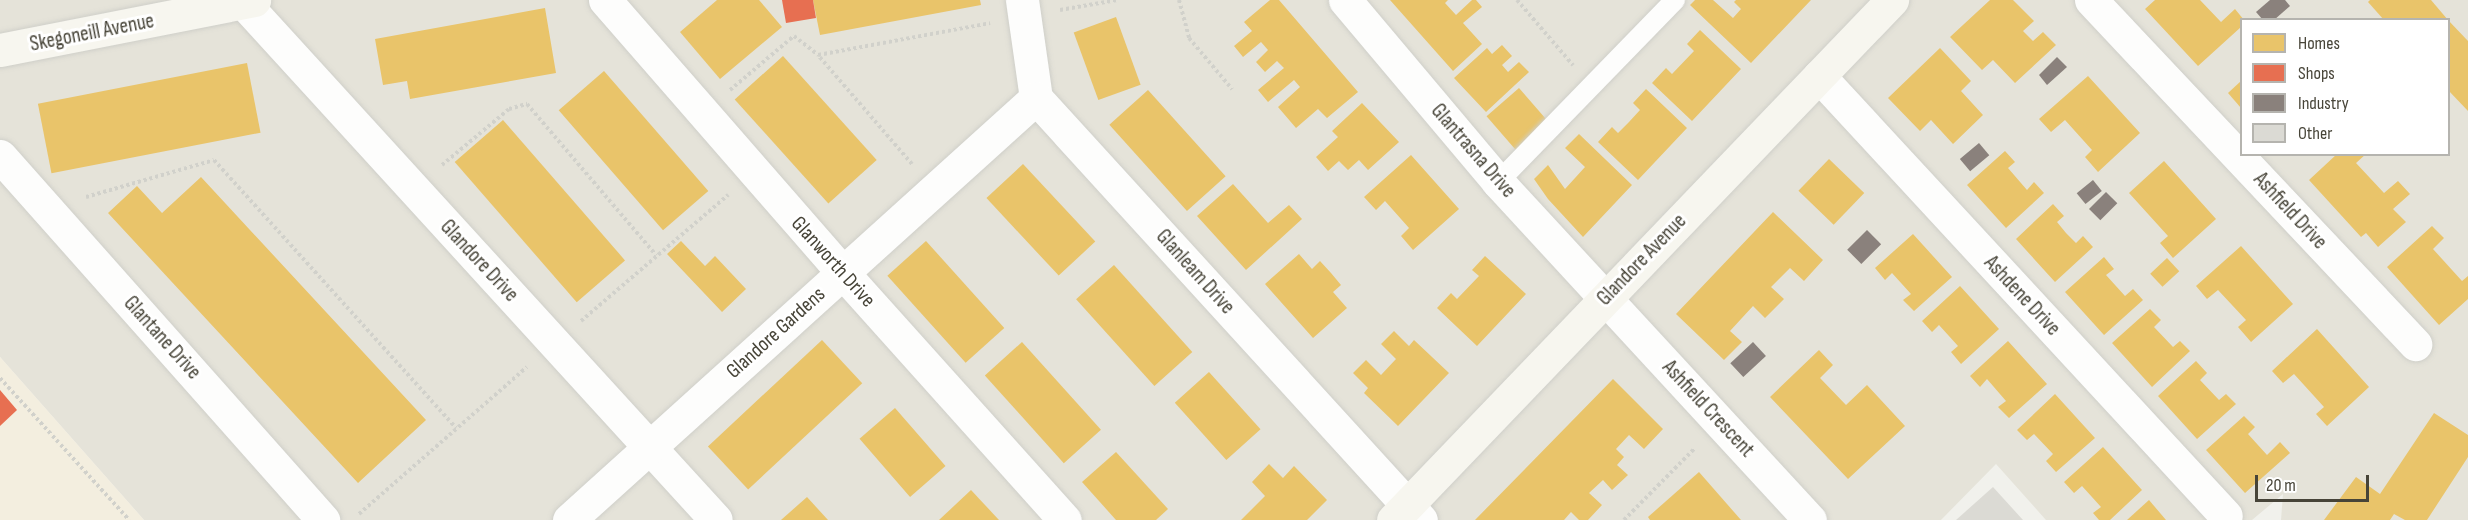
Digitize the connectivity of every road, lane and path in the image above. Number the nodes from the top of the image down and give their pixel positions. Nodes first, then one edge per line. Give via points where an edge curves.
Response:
1 (605, 0) edge
2 (1117, 0) edge
3 (1179, 0) edge
4 (1345, 0) edge
5 (1517, 0) edge
6 (1675, 0) edge
7 (1892, 0) edge
8 (2091, 0) edge
9 (248, 1) edge
10 (190, 7) edge
11 (1023, 8) edge
12 (0, 50) edge
13 (818, 55) junction
14 (1819, 76) junction
15 (1592, 86) junction
16 (1232, 89) dead end
17 (1036, 98) junction
18 (704, 111) junction
19 (0, 156) edge
20 (1498, 182) junction
21 (934, 189) junction
22 (413, 190) junction
23 (55, 218) junction
24 (656, 255) dead end
25 (843, 273) junction
26 (1605, 299) junction
27 (2415, 344) dead end
28 (0, 378) edge
29 (1721, 422) junction
30 (456, 428) dead end
31 (649, 448) junction
32 (1407, 515) edge
33 (2226, 516) dead end
34 (129, 520) edge
35 (323, 520) edge
36 (569, 520) edge
37 (716, 520) edge
38 (1065, 520) edge
39 (1624, 520) edge
40 (1810, 520) edge

1 - 18 street, Glanworth Drive
2 - 11 path
3 - 16 path via 1189,38
4 - 20 street, Glantrasna Drive
5 - 15 path
6 - 15 lane
7 - 14 street, Glandore Avenue
8 - 27 street, Ashfield Drive
9 - 10 street, Skegoneill Avenue
9 - 22 street, Glandore Drive
10 - 12 street, Skegoneill Avenue
11 - 13 path
11 - 17 street
13 - 18 path via 794,36
13 - 21 path
14 - 26 street, Glandore Avenue
14 - 33 street, Ashdene Drive
15 - 20 lane
17 - 21 street, Glandore Gardens
17 - 32 street, Glanleam Drive
18 - 25 street, Glanworth Drive
19 - 23 street, Glantane Drive
20 - 26 street, Glantrasna Drive
21 - 25 street, Glandore Gardens
22 - 24 path via 509,109 527,104
22 - 31 street, Glandore Drive
23 - 30 path via 76,200 214,160
23 - 35 street, Glantane Drive
25 - 31 street, Glandore Gardens
25 - 38 street, Glanworth Drive
26 - 29 street, Ashfield Crescent
26 - 32 street, Glandore Avenue
28 - 34 path
29 - 39 path
29 - 40 street, Ashfield Crescent
31 - 36 street, Glandore Gardens
31 - 37 street, Glandore Drive

